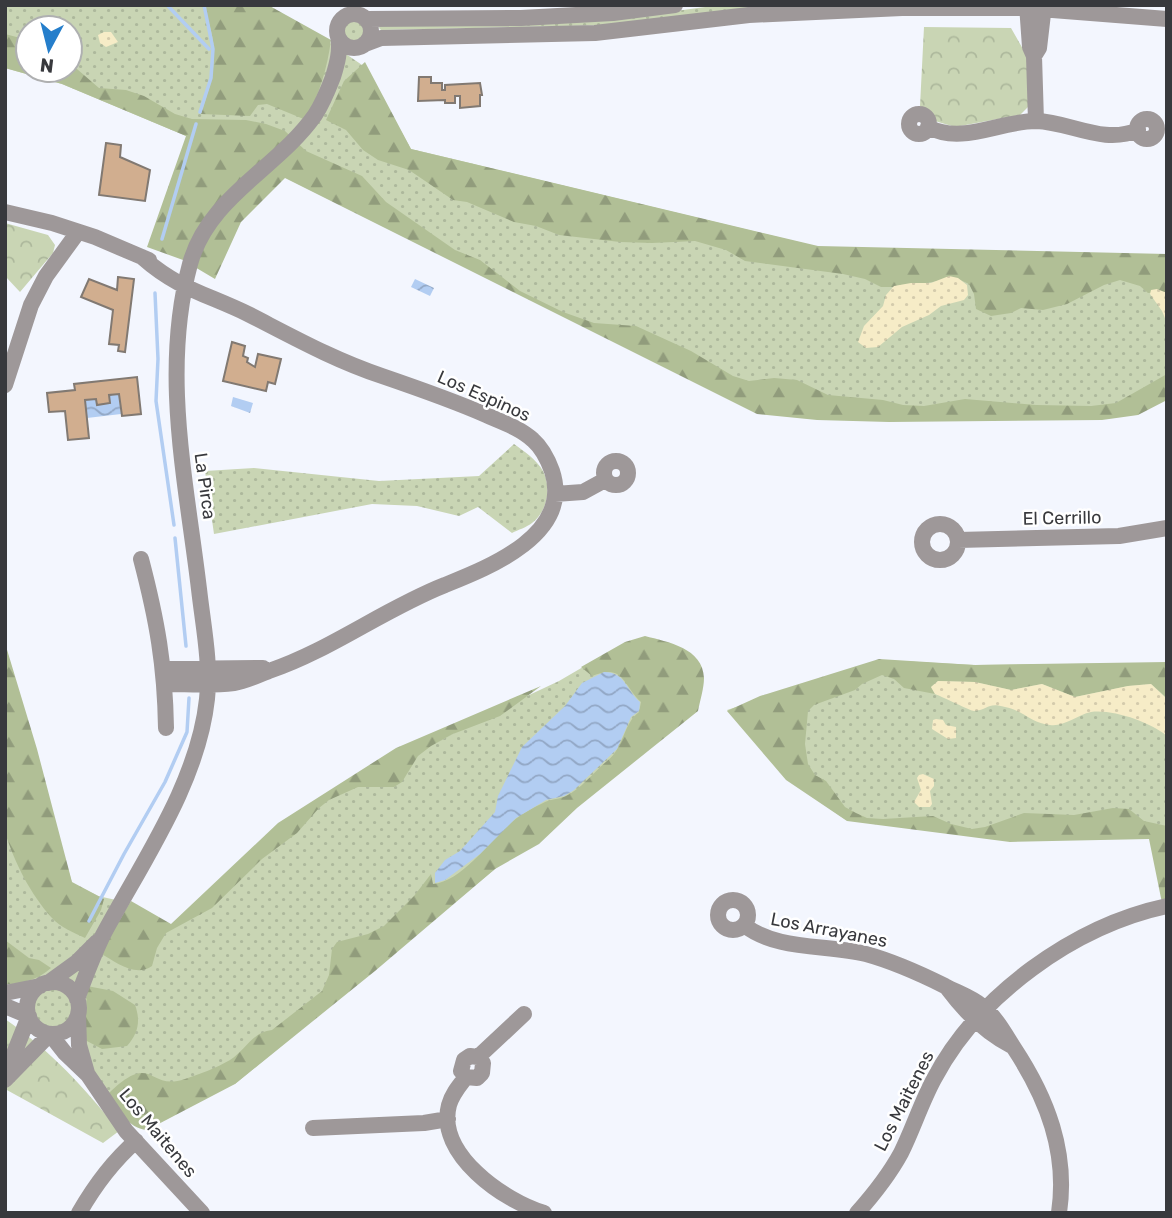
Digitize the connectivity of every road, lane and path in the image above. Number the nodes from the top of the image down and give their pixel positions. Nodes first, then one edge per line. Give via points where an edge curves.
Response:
1 (336, 5) edge
2 (344, 5) edge
3 (675, 5) edge
4 (1035, 7) edge
5 (363, 17) junction
6 (1167, 19) edge
7 (338, 32) junction
8 (361, 46) junction
9 (335, 71) junction
10 (1035, 121) junction
11 (928, 127) dead end
12 (1138, 130) dead end
13 (5, 212) edge
14 (78, 232) junction
15 (187, 282) junction
16 (5, 384) edge
17 (606, 480) dead end
18 (555, 494) junction
19 (1167, 528) edge
20 (958, 540) dead end
21 (141, 559) dead end
22 (165, 676) junction
23 (207, 677) junction
24 (166, 729) dead end
25 (1167, 906) edge
26 (744, 925) dead end
27 (103, 935) junction
28 (44, 985) junction
29 (5, 993) edge
30 (5, 1006) edge
31 (77, 1006) junction
32 (524, 1014) dead end
33 (980, 1014) junction
34 (29, 1016) junction
35 (50, 1034) junction
36 (88, 1075) junction
37 (5, 1078) edge
38 (448, 1119) junction
39 (313, 1128) dead end
40 (136, 1141) junction
41 (79, 1213) edge
42 (202, 1213) edge
43 (544, 1213) edge
44 (857, 1213) edge
45 (1059, 1213) edge

1 - 7 street, La Pirca
2 - 5 street
3 - 5 street via 522,18
4 - 6 street
4 - 8 street via 749,15 595,33 381,38
4 - 10 street via 1030,47
5 - 7 street via 347,15
5 - 8 street via 372,29
7 - 8 street via 348,47
7 - 9 street, La Pirca
8 - 9 street, La Pirca via 345,55
9 - 15 street, La Pirca via 306,126 212,221 194,253
10 - 11 street via 950,134
10 - 12 street via 1112,136
13 - 14 street, Los Espinos
14 - 15 street, Los Espinos via 142,257 163,276
14 - 16 street via 31,305
15 - 18 street, Los Espinos via 314,350 513,426 534,440 549,461
15 - 23 street, La Pirca via 175,397
17 - 18 street via 583,492
18 - 23 street via 549,517 532,539 490,565 422,594 307,657 236,682
19 - 20 street, El Cerrillo via 1119,536
21 - 22 street
22 - 23 street
22 - 24 street
23 - 27 street, La Pirca via 194,754 170,816
25 - 33 street, Los Maitenes via 1072,943 1004,989
26 - 33 street, Los Arrayanes via 765,938 864,954 911,968 947,987
27 - 28 street, La Pirca
27 - 31 street, La Pirca
28 - 29 street, La Pirca
28 - 31 street via 65,986
28 - 34 street via 29,999
30 - 34 street
31 - 35 street via 73,1024
31 - 36 street, Los Maitenes via 79,1045
32 - 38 street via 478,1057 483,1062 482,1073 477,1078 466,1077 454,1092
33 - 44 street, Los Maitenes via 939,1070 890,1172
33 - 45 street, Los Arrayanes via 993,1036 1013,1046 1047,1105 1059,1152
34 - 35 street via 37,1028
34 - 37 street
35 - 36 street, Los Maitenes
35 - 37 street
36 - 40 street, Los Maitenes
38 - 39 street
38 - 43 street via 453,1143 474,1171 504,1194
40 - 41 street via 115,1160
40 - 42 street, Los Maitenes

